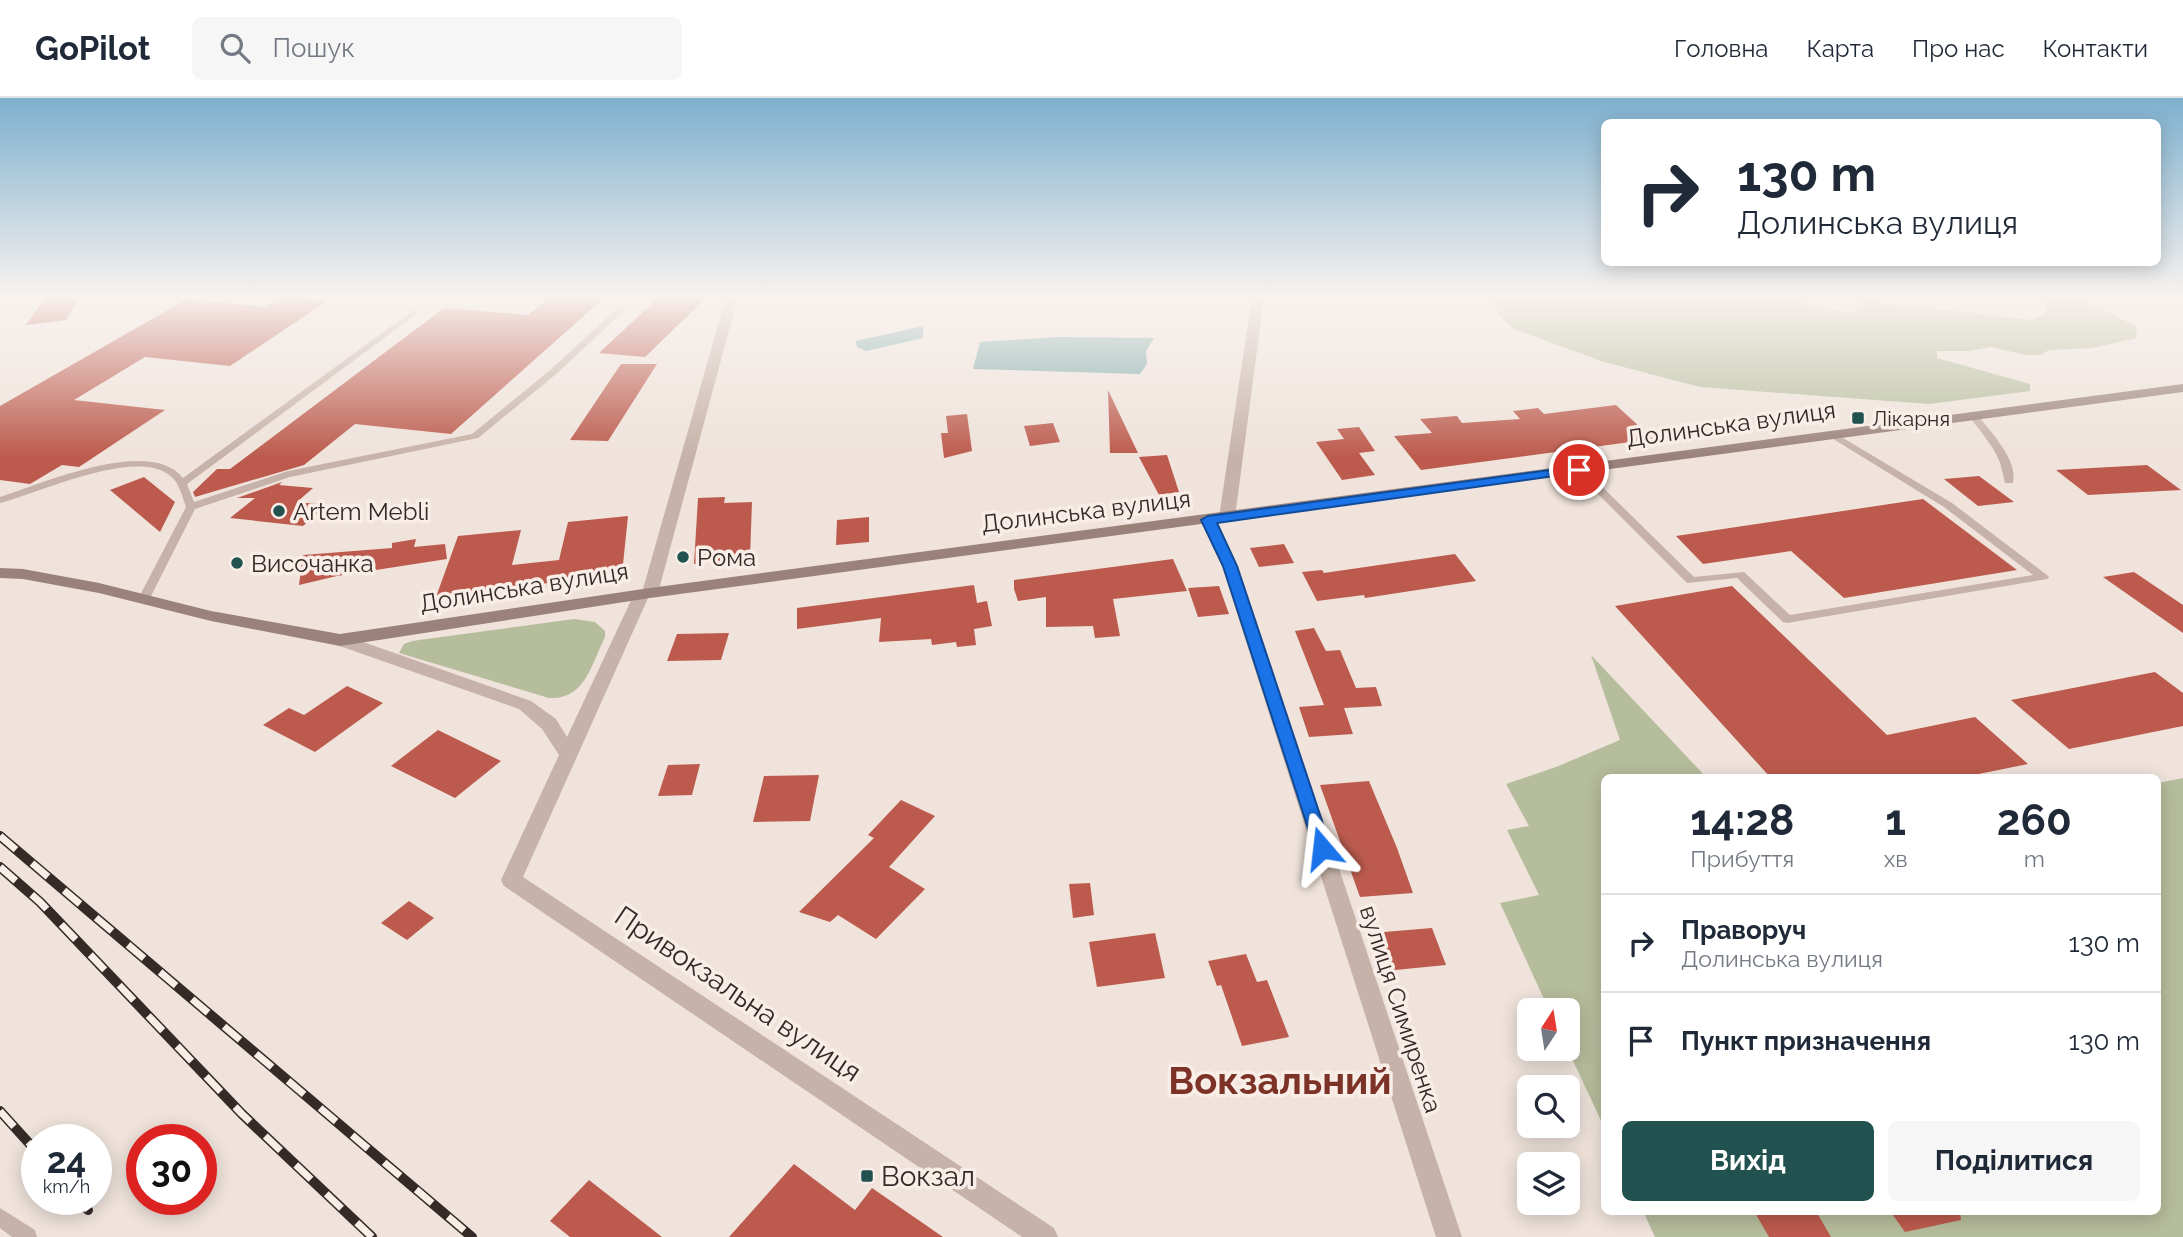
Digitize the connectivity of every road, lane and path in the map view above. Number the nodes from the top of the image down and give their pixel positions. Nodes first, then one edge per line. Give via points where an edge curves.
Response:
1 (363, 350) edge
2 (577, 350) edge
3 (717, 350) edge
4 (1248, 350) edge
5 (2183, 388) edge
6 (1974, 416) junction
7 (1833, 435) junction
8 (1579, 470) junction
9 (2009, 481) dead end
10 (182, 483) junction
11 (0, 500) edge
12 (191, 507) junction
13 (1217, 518) junction
14 (0, 573) edge
15 (646, 593) junction
16 (144, 599) junction
17 (340, 640) junction
18 (569, 756) junction
19 (0, 1217) edge
20 (28, 1237) edge
21 (1045, 1237) edge
22 (1449, 1237) edge

1 - 10 lane
2 - 12 lane via 475,436 288,474
3 - 15 street, Привокзальна вулиця
4 - 13 street
5 - 6 main road, Долинська вулиця
6 - 7 main road, Долинська вулиця
6 - 9 lane via 2000,453
7 - 8 main road, Долинська вулиця
7 - 8 lane via 1948,505 2043,577 1787,620 1740,574 1691,581
8 - 13 main road, Долинська вулиця
10 - 11 lane via 170,470 136,461
10 - 12 lane
12 - 16 lane
13 - 15 main road, Долинська вулиця
13 - 22 street, вулиця Симиренка
14 - 16 main road, Долинська вулиця via 87,585
15 - 17 main road, Долинська вулиця
15 - 18 street, Привокзальна вулиця
16 - 17 main road, Долинська вулиця
17 - 18 street via 525,705 549,724
18 - 21 street, Привокзальна вулиця via 511,880
19 - 20 lane

